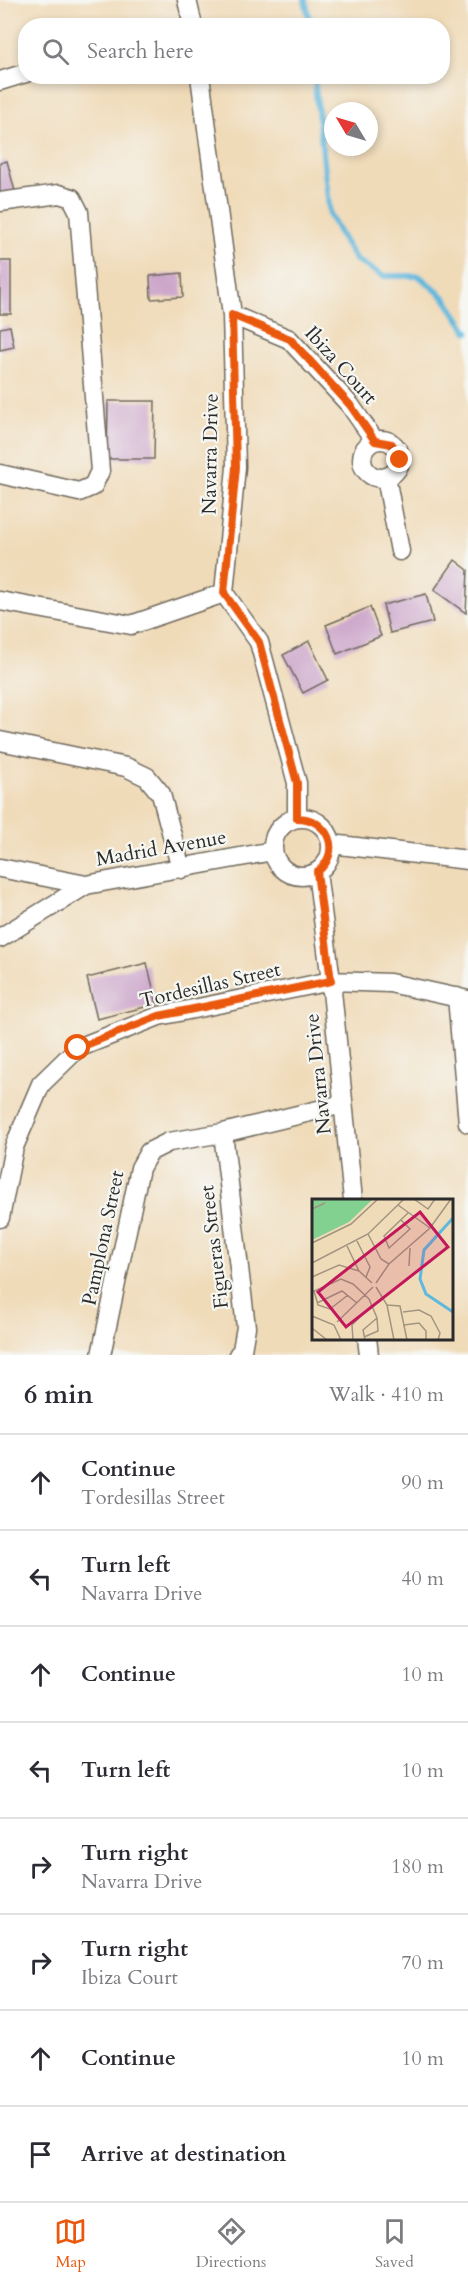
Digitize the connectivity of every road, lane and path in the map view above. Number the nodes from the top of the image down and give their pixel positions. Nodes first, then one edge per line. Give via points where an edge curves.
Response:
1 (187, 0) edge
2 (189, 18) edge
3 (18, 75) edge
4 (0, 81) edge
5 (201, 84) edge
6 (0, 202) edge
7 (232, 315) junction
8 (375, 441) junction
9 (0, 474) edge
10 (386, 477) junction
11 (400, 550) dead end
12 (224, 593) junction
13 (0, 601) edge
14 (0, 741) edge
15 (297, 818) junction
16 (331, 844) junction
17 (273, 851) junction
18 (468, 860) edge
19 (0, 868) edge
20 (181, 869) junction
21 (317, 872) junction
22 (86, 885) junction
23 (0, 938) edge
24 (331, 981) junction
25 (463, 999) edge
26 (343, 1104) junction
27 (468, 1123) edge
28 (223, 1132) junction
29 (353, 1199) edge
30 (0, 1218) edge
31 (368, 1340) edge
32 (101, 1355) edge
33 (238, 1355) edge
34 (369, 1355) edge

1 - 2 street
3 - 4 street
5 - 7 street, Navarra Drive
6 - 9 street via 59,194 72,198 79,212 100,471 93,486 79,492
7 - 8 street, Ibiza Court via 290,339 350,405
7 - 12 street, Navarra Drive via 236,467
8 - 10 street via 363,455 364,468 373,477
8 - 10 street via 387,441 399,454 396,471
10 - 11 street
12 - 13 street via 131,626
12 - 15 street via 259,642 297,783
14 - 20 street via 126,767 147,777 161,794
15 - 16 street via 323,827
15 - 17 street via 276,834
16 - 18 street
16 - 21 street via 328,860
17 - 20 street, Madrid Avenue
17 - 21 street via 282,868 290,873 299,876
19 - 22 street
20 - 22 street, Madrid Avenue
21 - 24 street, Navarra Drive
22 - 23 street, Madrid Avenue
24 - 25 street, Tordesillas Street via 390,983
24 - 26 street, Navarra Drive
24 - 30 street, Tordesillas Street via 159,1016 78,1048 40,1084 14,1147
25 - 27 street
26 - 28 street, Pamplona Street
26 - 29 street, Navarra Drive
28 - 32 street, Pamplona Street via 169,1142 149,1152 140,1168
28 - 33 street, Figueras Street via 246,1327
31 - 34 street

